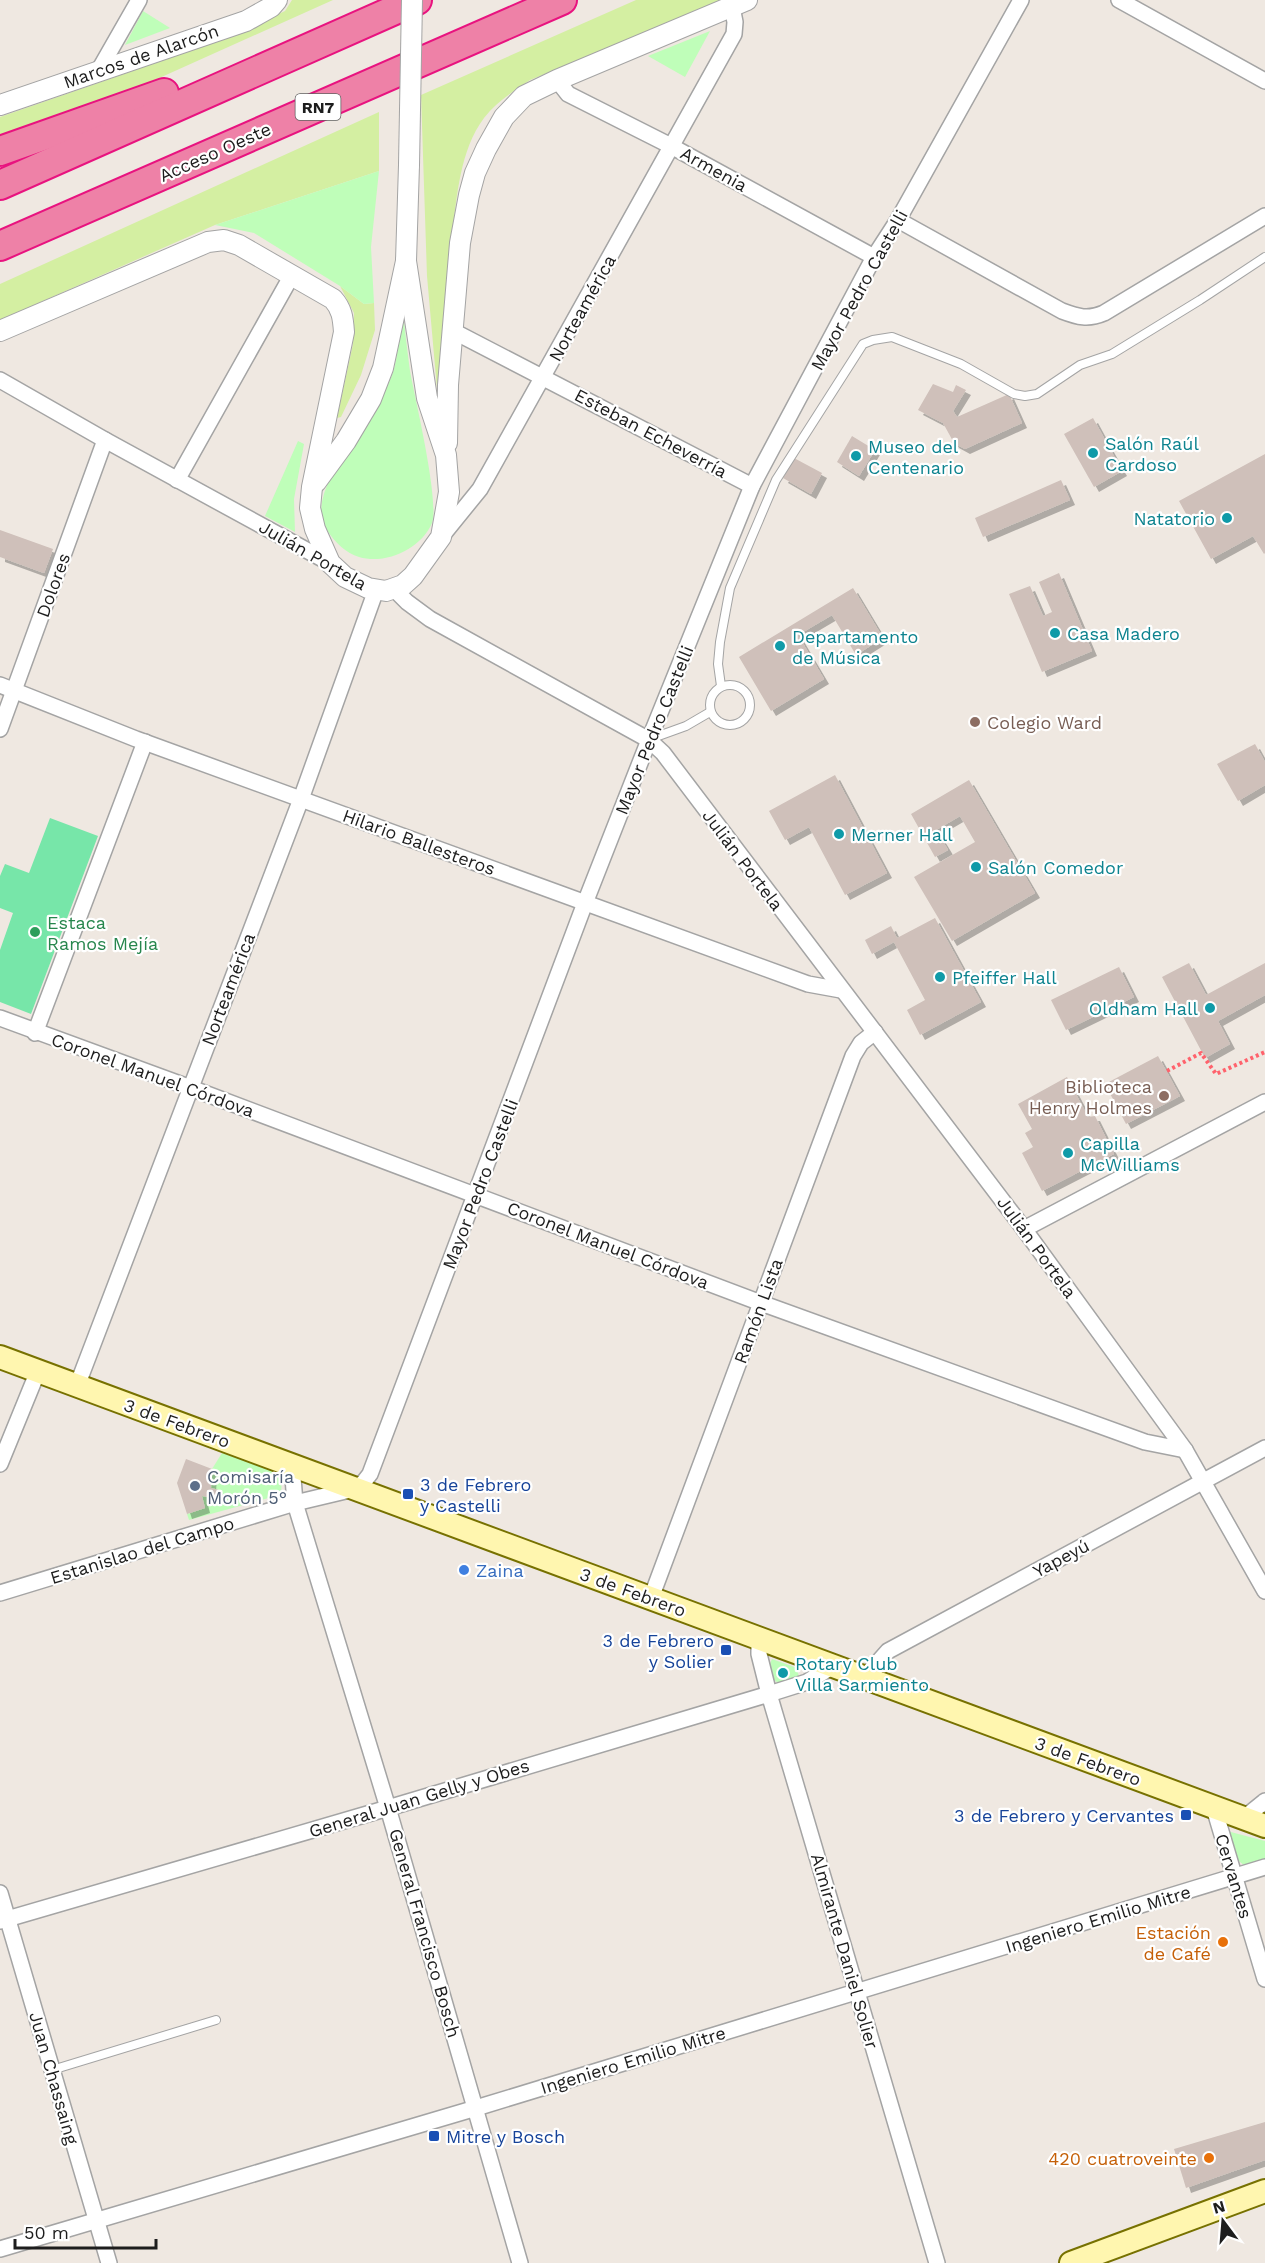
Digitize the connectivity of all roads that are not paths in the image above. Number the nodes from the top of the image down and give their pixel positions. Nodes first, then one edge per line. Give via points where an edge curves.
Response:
1 (139, 0) edge
2 (277, 0) edge
3 (412, 0) edge
4 (417, 0) edge
5 (562, 0) edge
6 (1021, 0) edge
7 (1119, 0) edge
8 (740, 3) edge
9 (373, 20) junction
10 (99, 70) junction
11 (557, 80) junction
12 (1265, 81) edge
13 (0, 105) edge
14 (672, 146) junction
15 (0, 152) edge
16 (0, 185) edge
17 (74, 214) junction
18 (1265, 216) edge
19 (898, 220) junction
20 (0, 246) edge
21 (0, 254) edge
22 (874, 257) junction
23 (1265, 257) edge
24 (406, 261) junction
25 (292, 275) junction
26 (0, 331) edge
27 (453, 331) junction
28 (544, 377) junction
29 (0, 380) edge
30 (105, 440) junction
31 (446, 455) junction
32 (177, 480) junction
33 (752, 486) junction
34 (312, 487) junction
35 (441, 537) junction
36 (330, 562) junction
37 (385, 590) junction
38 (0, 685) edge
39 (721, 686) junction
40 (15, 690) junction
41 (710, 712) junction
42 (0, 729) edge
43 (649, 740) junction
44 (145, 742) junction
45 (301, 799) junction
46 (585, 903) junction
47 (841, 990) junction
48 (0, 1018) edge
49 (875, 1032) junction
50 (35, 1033) junction
51 (191, 1088) junction
52 (1265, 1102) edge
53 (476, 1195) junction
54 (1024, 1229) junction
55 (761, 1303) junction
56 (0, 1357) edge
57 (38, 1371) junction
58 (77, 1386) junction
59 (1265, 1448) edge
60 (1185, 1450) junction
61 (0, 1464) edge
62 (292, 1466) junction
63 (1204, 1480) junction
64 (354, 1489) junction
65 (295, 1503) junction
66 (1265, 1591) edge
67 (0, 1593) edge
68 (651, 1598) junction
69 (759, 1639) junction
70 (833, 1666) junction
71 (864, 1678) junction
72 (770, 1694) junction
73 (1265, 1801) edge
74 (388, 1808) junction
75 (1214, 1808) junction
76 (1244, 1818) junction
77 (1265, 1826) edge
78 (1265, 1868) edge
79 (1234, 1877) junction
80 (0, 1893) edge
81 (4, 1919) edge
82 (1265, 1979) edge
83 (857, 1991) junction
84 (216, 2020) dead end
85 (52, 2070) junction
86 (476, 2108) junction
87 (1265, 2191) edge
88 (96, 2220) junction
89 (0, 2249) edge
90 (109, 2263) edge
91 (520, 2263) edge
92 (937, 2263) edge
93 (1071, 2263) edge

1 - 10 street
2 - 10 street, Marcos de Alarcón via 246,21
3 - 24 street, bridge
4 - 9 highway
5 - 17 highway, Acceso Oeste / RN7
6 - 19 street, Mayor Pedro Castelli
7 - 12 street
8 - 11 street
8 - 14 street, Norteamérica via 734,34
9 - 15 highway
9 - 16 highway
10 - 13 street, Marcos de Alarcón
11 - 14 street, Armenia via 568,94
11 - 27 street via 512,106 475,173 460,243
14 - 22 street, Armenia
14 - 28 street, Norteamérica
17 - 20 highway, Acceso Oeste / RN7
17 - 21 highway
18 - 19 street via 1092,318 1062,311
19 - 22 street, Mayor Pedro Castelli
22 - 33 street, Mayor Pedro Castelli
23 - 39 lane via 1112,354 1080,366 1037,394 1014,394 961,364 892,337 863,345 776,480 730,588 720,642
24 - 31 street via 427,398
24 - 34 street via 376,386 346,441
25 - 26 street via 239,245 224,240 208,242
25 - 32 street
25 - 34 street via 333,298 343,316 344,332
27 - 28 street, Esteban Echeverría
27 - 31 street
28 - 33 street, Esteban Echeverría
28 - 35 street, Norteamérica via 480,489
29 - 30 street, Julián Portela
30 - 32 street, Julián Portela
30 - 40 street, Dolores
31 - 35 street via 449,492
32 - 36 street, Julián Portela
33 - 43 street, Mayor Pedro Castelli
34 - 36 street via 310,508 315,529
35 - 37 street, Norteamérica via 413,576
36 - 37 street, Julián Portela via 345,577
37 - 43 street, Julián Portela via 430,620
37 - 45 street, Norteamérica
38 - 40 street, Hilario Ballesteros
39 - 41 lane via 711,693
39 - 41 lane via 736,686 745,691 750,709 741,722 725,726 716,722
40 - 42 street, Dolores
40 - 44 street, Hilario Ballesteros
41 - 43 lane
43 - 46 street, Mayor Pedro Castelli
43 - 47 street, Julián Portela via 663,753
44 - 45 street, Hilario Ballesteros
44 - 50 street
45 - 46 street, Hilario Ballesteros
45 - 51 street, Norteamérica
46 - 47 street, Hilario Ballesteros via 808,984
46 - 53 street, Mayor Pedro Castelli
47 - 49 street, Julián Portela
48 - 50 street, Coronel Manuel Córdova
49 - 54 street, Julián Portela
49 - 55 street, Ramón Lista via 853,1056
50 - 51 street, Coronel Manuel Córdova
51 - 53 street, Coronel Manuel Córdova
51 - 58 street, Norteamérica
52 - 54 street
53 - 55 street, Coronel Manuel Córdova
53 - 64 street, Mayor Pedro Castelli via 370,1474
54 - 60 street, Julián Portela
55 - 60 street, Coronel Manuel Córdova via 1145,1442
55 - 68 street, Ramón Lista
56 - 57 main road, 3 de Febrero
57 - 58 main road, 3 de Febrero
57 - 61 street
58 - 62 main road, 3 de Febrero
59 - 63 street, Yapeyú
60 - 63 street, Julián Portela
62 - 64 main road, 3 de Febrero
62 - 65 street, General Francisco Bosch
63 - 66 street, Julián Portela
63 - 71 street, Yapeyú via 888,1651
64 - 65 street, Estanislao del Campo
64 - 68 main road, 3 de Febrero
65 - 67 street, Estanislao del Campo
65 - 74 street, General Francisco Bosch
68 - 69 main road, 3 de Febrero
69 - 70 main road, 3 de Febrero
69 - 72 street, Almirante Daniel Solier
70 - 71 main road, 3 de Febrero
70 - 72 street, General Juan Gelly y Obes via 807,1682
71 - 75 main road, 3 de Febrero
72 - 74 street, General Juan Gelly y Obes
72 - 83 street, Almirante Daniel Solier
73 - 76 street
74 - 81 street, General Juan Gelly y Obes
74 - 86 street, General Francisco Bosch
75 - 76 main road, 3 de Febrero
75 - 79 street, Cervantes
76 - 77 main road, 3 de Febrero
78 - 79 street, Ingeniero Emilio Mitre
79 - 82 street, Cervantes
79 - 83 street, Ingeniero Emilio Mitre
80 - 81 street, Juan Chassaing
81 - 85 street, Juan Chassaing
83 - 86 street, Ingeniero Emilio Mitre
83 - 92 street, Almirante Daniel Solier
84 - 85 lane
85 - 88 street, Juan Chassaing
86 - 88 street, Ingeniero Emilio Mitre
86 - 91 street, General Francisco Bosch
87 - 93 main road
88 - 89 street, Ingeniero Emilio Mitre
88 - 90 street, Juan Chassaing

